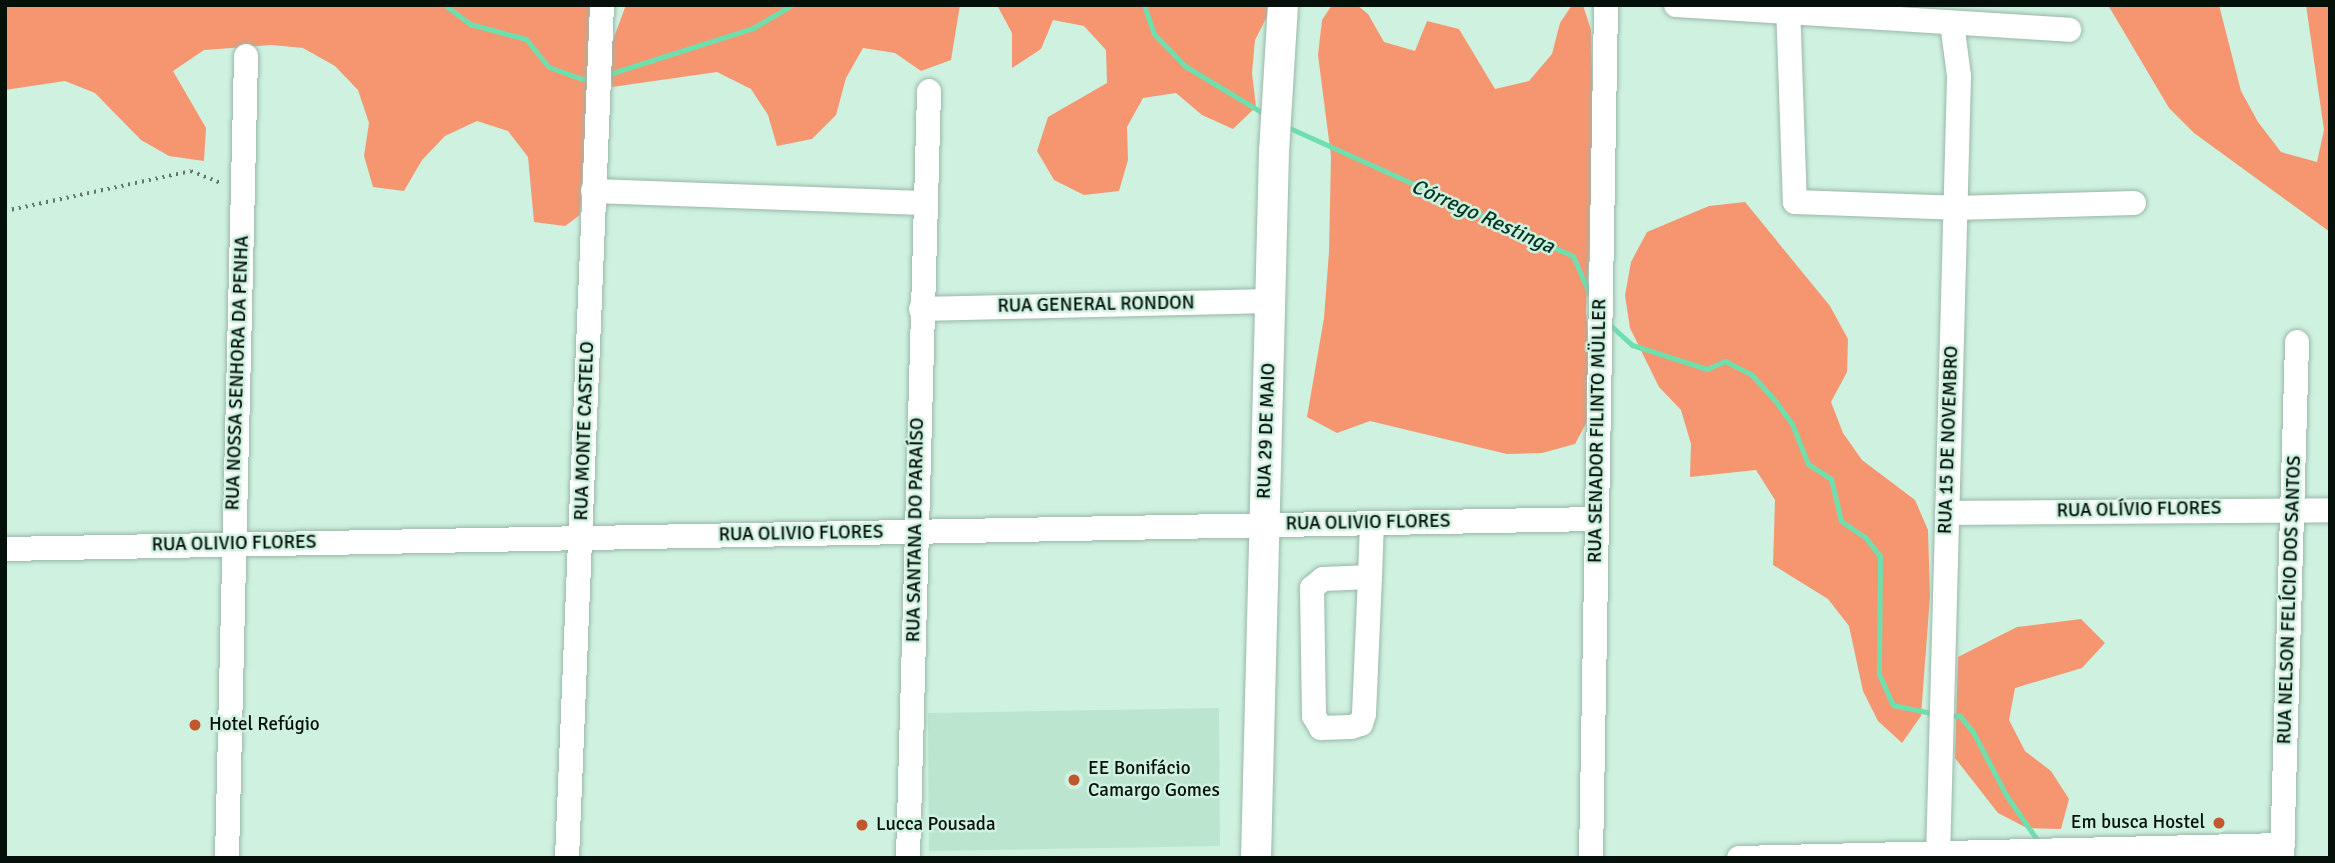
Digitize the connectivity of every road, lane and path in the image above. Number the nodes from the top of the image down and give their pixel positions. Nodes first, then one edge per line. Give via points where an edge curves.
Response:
1 (602, 5) edge
2 (1283, 5) edge
3 (1606, 5) edge
4 (1676, 5) edge
5 (1787, 9) edge
6 (1952, 23) junction
7 (2068, 30) dead end
8 (246, 56) dead end
9 (929, 91) dead end
10 (243, 191) junction
11 (593, 191) junction
12 (924, 203) junction
13 (2134, 203) dead end
14 (1955, 208) junction
15 (5, 211) edge
16 (1270, 301) junction
17 (921, 309) junction
18 (2297, 342) dead end
19 (2292, 509) junction
20 (2330, 510) edge
21 (1947, 513) junction
22 (1597, 519) junction
23 (1372, 523) junction
24 (1264, 525) junction
25 (916, 532) junction
26 (581, 538) junction
27 (233, 544) junction
28 (5, 549) edge
29 (1370, 577) junction
30 (2283, 851) edge
31 (1938, 855) edge
32 (227, 858) edge
33 (567, 858) edge
34 (908, 858) edge
35 (1256, 858) edge
36 (1591, 858) edge
37 (1739, 858) edge

1 - 11 street, RUA MONTE CASTELO
2 - 16 main road, RUA 29 DE MAIO
3 - 22 street, RUA SENADOR FILINTO MÜLLER
4 - 5 street
5 - 6 street
5 - 14 street via 1794,202
6 - 7 street
6 - 14 street, RUA 15 DE NOVEMBRO via 1959,76
8 - 10 street, RUA NOSSA SENHORA DA PENHA
9 - 12 street, RUA SANTANA DO PARAÍSO
10 - 15 path via 191,171
10 - 27 street, RUA NOSSA SENHORA DA PENHA
11 - 12 street
11 - 26 street, RUA MONTE CASTELO
12 - 17 street, RUA SANTANA DO PARAÍSO
13 - 14 street
14 - 21 street, RUA 15 DE NOVEMBRO
16 - 17 street, RUA GENERAL RONDON
16 - 24 main road, RUA 29 DE MAIO
17 - 25 street, RUA SANTANA DO PARAÍSO
18 - 19 street, RUA NELSON FELÍCIO DOS SANTOS
19 - 20 street, RUA OLÍVIO FLORES
19 - 21 street, RUA OLÍVIO FLORES
19 - 30 street, RUA NELSON FELÍCIO DOS SANTOS
21 - 31 street, RUA 15 DE NOVEMBRO
22 - 23 street, RUA OLIVIO FLORES
22 - 36 street, RUA SENADOR FILINTO MÜLLER
23 - 24 street, RUA OLIVIO FLORES
23 - 29 street
24 - 25 street, RUA OLIVIO FLORES
24 - 35 main road, RUA 29 DE MAIO
25 - 26 street, RUA OLIVIO FLORES
25 - 34 street, RUA SANTANA DO PARAÍSO
26 - 27 street, RUA OLIVIO FLORES
26 - 33 street, RUA MONTE CASTELO
27 - 28 street, RUA OLIVIO FLORES
27 - 32 street, RUA NOSSA SENHORA DA PENHA
29 - 29 street via 1364,714 1360,724 1351,727 1321,728 1314,716 1312,588 1324,579
30 - 31 street via 2061,848
31 - 37 street

